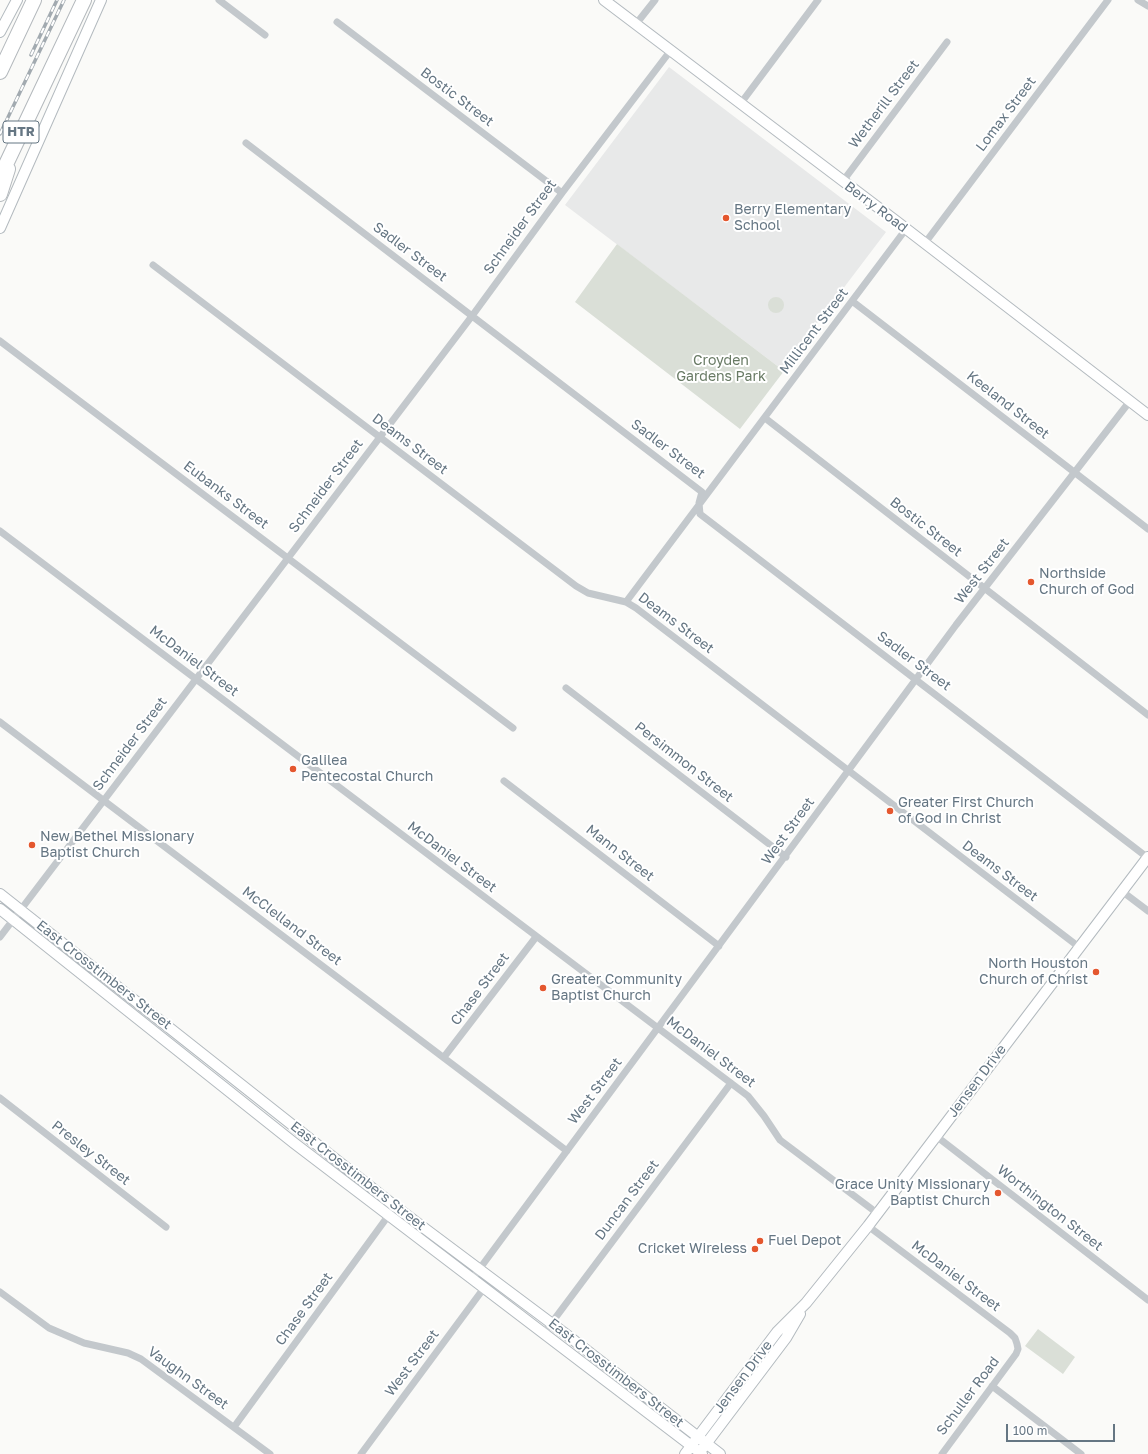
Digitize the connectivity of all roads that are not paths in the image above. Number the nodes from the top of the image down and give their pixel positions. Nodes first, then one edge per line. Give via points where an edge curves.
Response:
1 (17, 0) edge
2 (34, 0) edge
3 (84, 0) edge
4 (101, 0) edge
5 (219, 0) edge
6 (604, 0) edge
7 (655, 0) edge
8 (818, 0) edge
9 (1108, 0) edge
10 (1138, 0) edge
11 (1148, 6) edge
12 (337, 22) dead end
13 (636, 24) junction
14 (0, 32) edge
15 (265, 35) dead end
16 (947, 42) dead end
17 (671, 50) junction
18 (0, 63) edge
19 (0, 72) edge
20 (741, 103) junction
21 (21, 134) junction
22 (246, 143) dead end
23 (0, 177) edge
24 (843, 182) junction
25 (562, 193) junction
26 (0, 194) edge
27 (0, 228) edge
28 (906, 229) junction
29 (925, 243) junction
30 (153, 265) dead end
31 (852, 301) junction
32 (472, 316) junction
33 (0, 341) edge
34 (1130, 401) junction
35 (1148, 415) edge
36 (765, 418) junction
37 (380, 437) junction
38 (1074, 474) junction
39 (699, 503) junction
40 (1148, 529) edge
41 (0, 531) edge
42 (288, 558) junction
43 (984, 589) junction
44 (626, 602) junction
45 (195, 679) junction
46 (917, 680) junction
47 (566, 688) dead end
48 (1148, 715) edge
49 (0, 722) edge
50 (513, 728) dead end
51 (848, 770) junction
52 (504, 781) dead end
53 (104, 800) junction
54 (786, 857) junction
55 (1148, 858) edge
56 (1123, 892) junction
57 (0, 894) edge
58 (0, 909) edge
59 (21, 910) junction
60 (1148, 911) edge
61 (13, 920) junction
62 (0, 937) edge
63 (536, 937) junction
64 (719, 946) junction
65 (1079, 947) junction
66 (91, 965) junction
67 (82, 975) junction
68 (658, 1028) junction
69 (199, 1051) junction
70 (444, 1057) junction
71 (190, 1062) junction
72 (731, 1083) junction
73 (0, 1098) edge
74 (298, 1129) junction
75 (936, 1136) junction
76 (289, 1139) junction
77 (567, 1151) junction
78 (396, 1207) junction
79 (877, 1213) junction
80 (389, 1216) junction
81 (868, 1226) junction
82 (166, 1227) dead end
83 (479, 1269) junction
84 (472, 1279) junction
85 (484, 1288) junction
86 (0, 1292) edge
87 (1148, 1300) edge
88 (806, 1303) junction
89 (552, 1323) junction
90 (544, 1333) junction
91 (767, 1346) junction
92 (776, 1353) junction
93 (1016, 1354) joint
94 (602, 1362) junction
95 (595, 1372) junction
96 (992, 1386) junction
97 (234, 1427) junction
98 (698, 1436) junction
99 (707, 1443) junction
100 (688, 1450) edge
101 (260, 1452) edge
102 (270, 1454) edge
103 (361, 1454) edge
104 (700, 1454) edge
105 (720, 1454) edge
106 (942, 1454) edge
107 (1081, 1454) edge

1 - 14 main road
2 - 18 highway
2 - 19 highway
3 - 21 highway, HTR
4 - 27 main road
5 - 15 street
6 - 13 main road, Berry Road
7 - 13 street
8 - 20 street
9 - 29 street, Lomax Street
10 - 11 street
12 - 25 street, Bostic Street
13 - 17 main road, Berry Road
16 - 24 street, Wetherill Street
17 - 20 main road, Berry Road
17 - 25 street, Schneider Street
20 - 24 main road, Berry Road
21 - 23 highway, HTR
21 - 26 highway
22 - 32 street, Sadler Street
24 - 28 main road, Berry Road
25 - 32 street, Schneider Street
28 - 29 main road, Berry Road
28 - 31 street, Millicent Street
29 - 34 main road, Berry Road
30 - 37 street, Deams Street
31 - 36 street, Millicent Street
31 - 38 street, Keeland Street
32 - 37 street, Schneider Street
32 - 39 street, Sadler Street via 702,492
33 - 42 street, Eubanks Street
34 - 35 main road, Berry Road
34 - 38 street, West Street
36 - 39 street, Millicent Street
36 - 43 street, Bostic Street
37 - 42 street, Schneider Street
37 - 44 street, Deams Street via 576,586 588,593
38 - 40 street, Keeland Street
38 - 43 street, West Street
39 - 44 street, Millicent Street
39 - 46 street, Sadler Street via 700,514
41 - 45 street, McDaniel Street
42 - 45 street, Schneider Street
42 - 50 street, Eubanks Street
43 - 46 street, West Street
43 - 48 street, Bostic Street
44 - 51 street, Deams Street
45 - 53 street, Schneider Street
45 - 63 street, McDaniel Street
46 - 51 street, West Street
46 - 55 street, Sadler Street
47 - 54 street, Persimmon Street
49 - 53 street, McClelland Street
51 - 54 street, West Street
51 - 65 street, Deams Street
52 - 64 street, Mann Street
53 - 59 street, Schneider Street
53 - 70 street, McClelland Street
54 - 64 street, West Street
55 - 56 main road, Jensen Drive
56 - 60 street
56 - 65 main road, Jensen Drive
57 - 59 main road, East Crosstimbers Street
58 - 61 main road, East Crosstimbers Street
59 - 61 street, Schneider Street
59 - 66 main road, East Crosstimbers Street
61 - 62 street, Schneider Street
61 - 67 main road, East Crosstimbers Street
63 - 68 street, McDaniel Street
63 - 70 street, Chase Street
64 - 68 street, West Street
65 - 75 main road, Jensen Drive
66 - 67 main road
66 - 69 main road, East Crosstimbers Street
67 - 71 main road, East Crosstimbers Street
68 - 72 street, McDaniel Street
68 - 77 street, West Street
69 - 71 main road
69 - 74 main road, East Crosstimbers Street
70 - 77 street, McClelland Street
71 - 76 main road, East Crosstimbers Street
72 - 79 street, McDaniel Street via 757,1105 780,1140
72 - 89 street, Duncan Street
73 - 82 street, Presley Street
74 - 76 main road
74 - 78 main road, East Crosstimbers Street
75 - 79 main road, Jensen Drive
75 - 87 street, Worthington Street
76 - 80 main road, East Crosstimbers Street
77 - 83 street, West Street
78 - 80 street, Chase Street
78 - 83 main road, East Crosstimbers Street
79 - 81 main road, Jensen Drive
80 - 84 main road, East Crosstimbers Street
80 - 97 street, Chase Street
81 - 88 main road, Jensen Drive
81 - 93 street, McDaniel Street via 1010,1333 1017,1344
83 - 84 street, West Street
83 - 89 main road, East Crosstimbers Street
84 - 85 main road, East Crosstimbers Street
85 - 90 main road, East Crosstimbers Street
85 - 103 street, West Street
86 - 97 street, Vaughn Street via 54,1331 141,1359
88 - 91 main road, Jensen Drive
88 - 92 main road, Jensen Drive
89 - 90 street, Duncan Street
89 - 94 main road, East Crosstimbers Street
90 - 95 main road, East Crosstimbers Street
91 - 92 main road
91 - 98 main road, Jensen Drive
92 - 99 main road, Jensen Drive
93 - 96 street, Schuller Road
94 - 95 main road
94 - 98 main road, East Crosstimbers Street
95 - 100 main road, East Crosstimbers Street
96 - 106 street, Schuller Road
96 - 107 street
97 - 101 street, Vaughn Street
98 - 99 main road, East Crosstimbers Street
98 - 100 main road, Jensen Drive
99 - 104 main road, Jensen Drive
99 - 105 main road, East Crosstimbers Street
100 - 104 main road, East Crosstimbers Street
101 - 102 street, Vaughn Street

